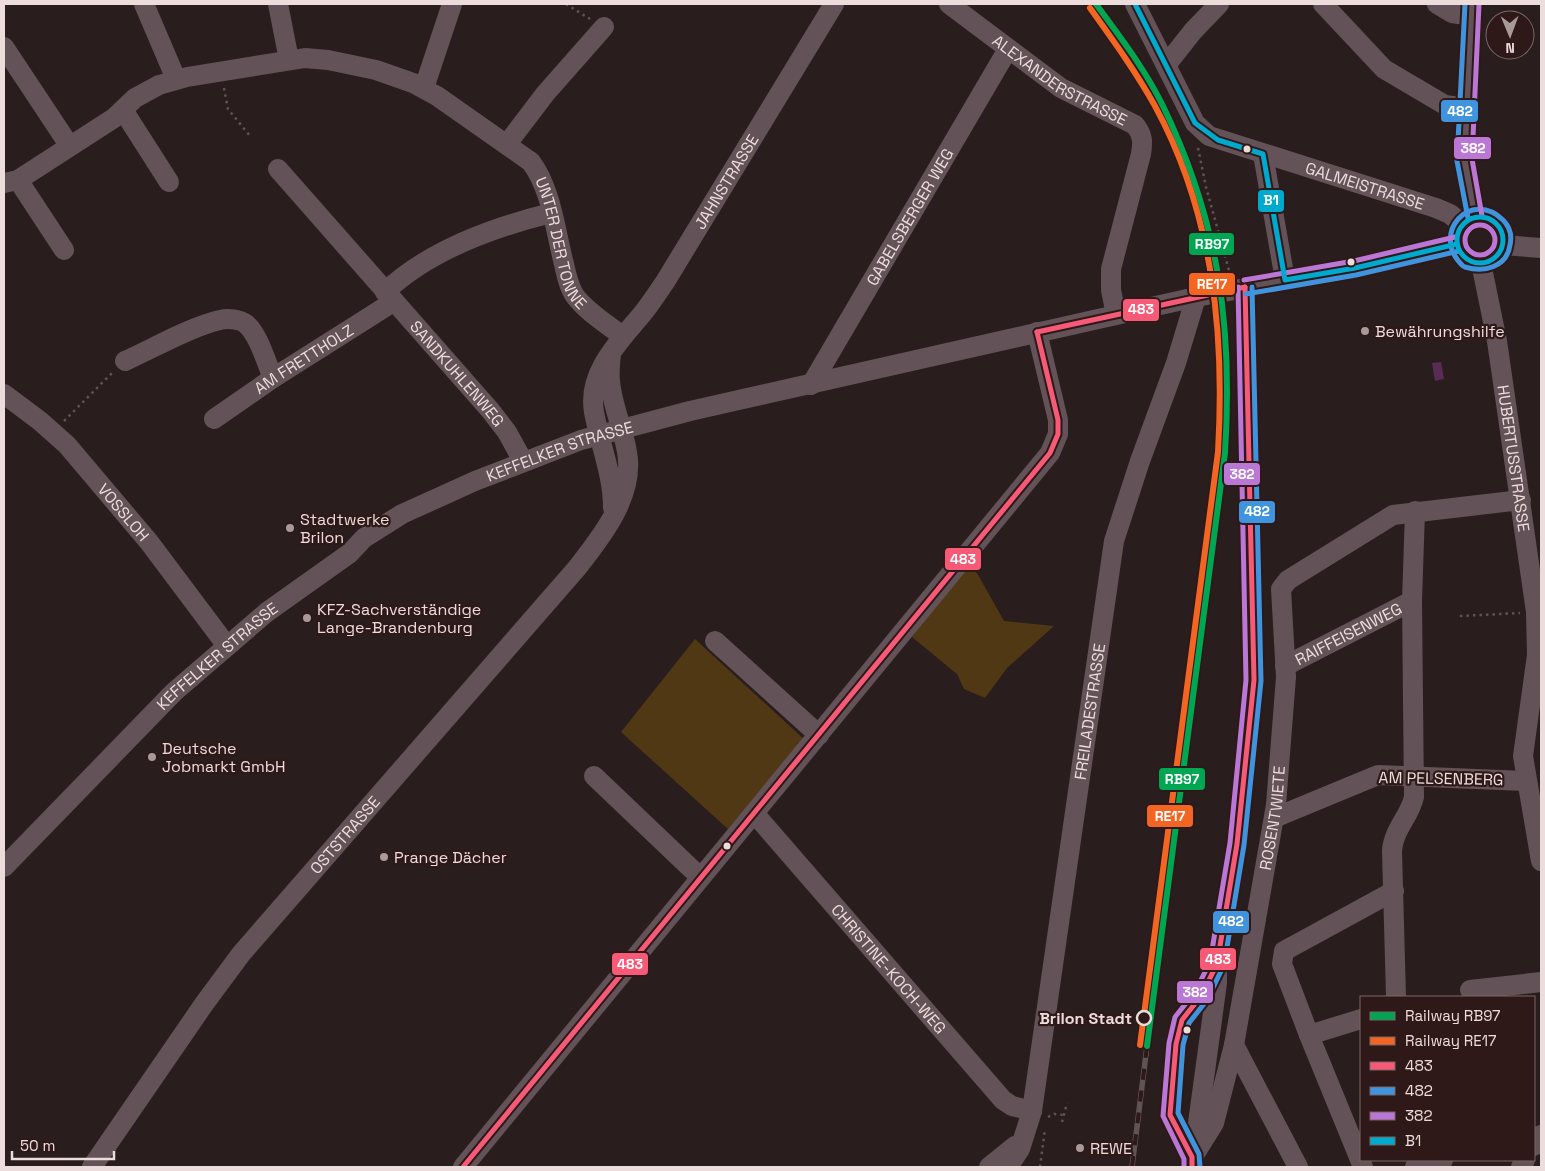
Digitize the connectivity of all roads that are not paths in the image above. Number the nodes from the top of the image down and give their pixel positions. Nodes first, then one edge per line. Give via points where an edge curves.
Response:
1 (144, 4) edge
2 (278, 4) edge
3 (452, 4) edge
4 (834, 4) edge
5 (949, 4) edge
6 (1134, 4) edge
7 (1219, 4) edge
8 (1323, 4) edge
9 (1437, 4) edge
10 (1472, 10) edge
11 (604, 27) road end
12 (4, 47) edge
13 (1008, 50) junction
14 (289, 60) junction
15 (1167, 64) junction
16 (176, 79) junction
17 (424, 88) junction
18 (1466, 108) junction
19 (123, 110) junction
20 (507, 144) junction
21 (69, 145) junction
22 (1263, 154) junction
23 (278, 169) dead end
24 (11, 181) edge
25 (169, 182) dead end
26 (551, 213) junction
27 (1469, 221) junction
28 (1457, 244) junction
29 (1503, 245) junction
30 (1541, 248) edge
31 (64, 250) dead end
32 (1481, 263) junction
33 (1285, 280) junction
34 (1239, 288) junction
35 (389, 297) junction
36 (1196, 297) junction
37 (1116, 315) junction
38 (1037, 332) junction
39 (622, 336) junction
40 (611, 354) junction
41 (125, 361) road end
42 (273, 378) junction
43 (811, 385) junction
44 (4, 394) edge
45 (214, 419) dead end
46 (620, 428) junction
47 (600, 434) junction
48 (523, 460) junction
49 (1521, 500) junction
50 (1415, 511) junction
51 (613, 515) junction
52 (1537, 582) edge
53 (1412, 601) junction
54 (715, 641) dead end
55 (227, 646) junction
56 (1285, 666) junction
57 (819, 735) junction
58 (594, 776) dead end
59 (1415, 776) junction
60 (1526, 781) junction
61 (1536, 811) edge
62 (754, 813) junction
63 (1274, 818) junction
64 (1541, 861) edge
65 (4, 868) edge
66 (700, 877) junction
67 (1394, 891) junction
68 (1218, 970) junction
69 (1541, 982) edge
70 (1470, 990) dead end
71 (1396, 996) edge
72 (1360, 1019) edge
73 (1309, 1035) junction
74 (1234, 1045) junction
75 (1032, 1111) junction
76 (1024, 1135) junction
77 (1193, 1157) edge
78 (1360, 1160) edge
79 (1439, 1161) edge
80 (92, 1167) edge
81 (463, 1167) edge
82 (989, 1167) edge
83 (1008, 1167) edge
84 (1298, 1167) edge
85 (1415, 1167) edge

1 - 16 street
2 - 14 street
3 - 17 street
4 - 39 street, JAHNSTRASSE via 665,282
5 - 13 street, ALEXANDERSTRASSE
6 - 15 street, GALMEISTRASSE
7 - 15 street via 1193,30
8 - 18 street via 1384,69 1445,105
9 - 10 street via 1452,13
10 - 18 street
11 - 20 street via 545,94
12 - 21 street
13 - 37 street, ALEXANDERSTRASSE via 1072,95 1135,125 1142,136 1141,154 1110,275
13 - 43 street, GABELSBERGER WEG
14 - 16 street, UNTER DER TONNE
14 - 17 street, UNTER DER TONNE via 313,58 333,61 389,73
15 - 22 street, GALMEISTRASSE via 1195,123 1203,132
16 - 19 street, UNTER DER TONNE via 142,93
17 - 20 street, UNTER DER TONNE
18 - 27 street via 1465,169
19 - 21 street, UNTER DER TONNE
19 - 25 street
20 - 26 street, UNTER DER TONNE via 537,170
21 - 24 street, UNTER DER TONNE
22 - 27 street, GALMEISTRASSE
22 - 33 street
23 - 35 street, SANDKUHLENWEG
24 - 31 street, UNTER DER TONNE
26 - 35 street via 497,228 407,272
26 - 39 street, UNTER DER TONNE via 574,295
27 - 28 street via 1457,236
27 - 29 street via 1486,218 1495,222 1501,230
28 - 32 street via 1464,257
28 - 33 street, KEFFELKER STRASSE via 1355,268
29 - 30 street
29 - 32 street via 1495,257
32 - 49 street, HUBERTUSSTRASSE via 1497,341
33 - 34 street, KEFFELKER STRASSE
34 - 36 street, KEFFELKER STRASSE
34 - 68 street via 1254,680 1237,844
35 - 42 street, AM FRETTHOLZ
35 - 48 street, SANDKUHLENWEG via 490,410
36 - 37 street, KEFFELKER STRASSE
36 - 75 street, FREILADESTRASSE via 1176,363 1124,506 1112,551
37 - 38 street, KEFFELKER STRASSE
38 - 43 street, KEFFELKER STRASSE
38 - 57 street via 1058,420 1054,447
39 - 40 street, JAHNSTRASSE
40 - 46 street, JAHNSTRASSE via 609,380
40 - 47 street, JAHNSTRASSE via 597,376 593,395
41 - 42 street via 204,326 234,319 245,323 253,334
42 - 45 street, AM FRETTHOLZ
43 - 46 street, KEFFELKER STRASSE
44 - 55 street, VOSSLOH via 54,432 148,542
46 - 47 street, KEFFELKER STRASSE
46 - 51 street, OSTSTRASSE via 629,468 626,485
47 - 48 street, KEFFELKER STRASSE
47 - 51 street via 612,482
48 - 55 street, KEFFELKER STRASSE via 402,514 295,591
49 - 50 street
49 - 52 street, HUBERTUSSTRASSE
50 - 53 street, RAIFFEISENWEG
50 - 56 street, ROSENTWIETE via 1386,519 1288,580 1281,589
51 - 80 street, OSTSTRASSE via 577,568 227,971
52 - 60 street, HUBERTUSSTRASSE via 1537,655 1523,747
53 - 56 street, RAIFFEISENWEG
53 - 59 street
54 - 57 street
55 - 65 street, KEFFELKER STRASSE via 174,692
56 - 63 street, ROSENTWIETE
57 - 62 street
58 - 66 street
59 - 60 street, AM PELSENBERG
59 - 63 street, AM PELSENBERG via 1372,776
59 - 67 street via 1413,802 1392,844
60 - 61 street, HUBERTUSSTRASSE
61 - 64 street, HUBERTUSSTRASSE
62 - 66 street
62 - 75 street, CHRISTINE-KOCH-WEG via 1003,1100
63 - 74 street, ROSENTWIETE
66 - 81 street
67 - 71 street
67 - 73 street via 1284,951 1282,964
68 - 77 street
68 - 77 street via 1182,1020 1176,1044 1170,1116
69 - 70 street
72 - 73 street
73 - 78 street
74 - 77 street, ROSENTWIETE via 1214,1123
74 - 84 street
75 - 76 street, FREILADESTRASSE
76 - 82 street, FREILADESTRASSE
76 - 83 street, FREILADESTRASSE via 1020,1149
79 - 85 street

